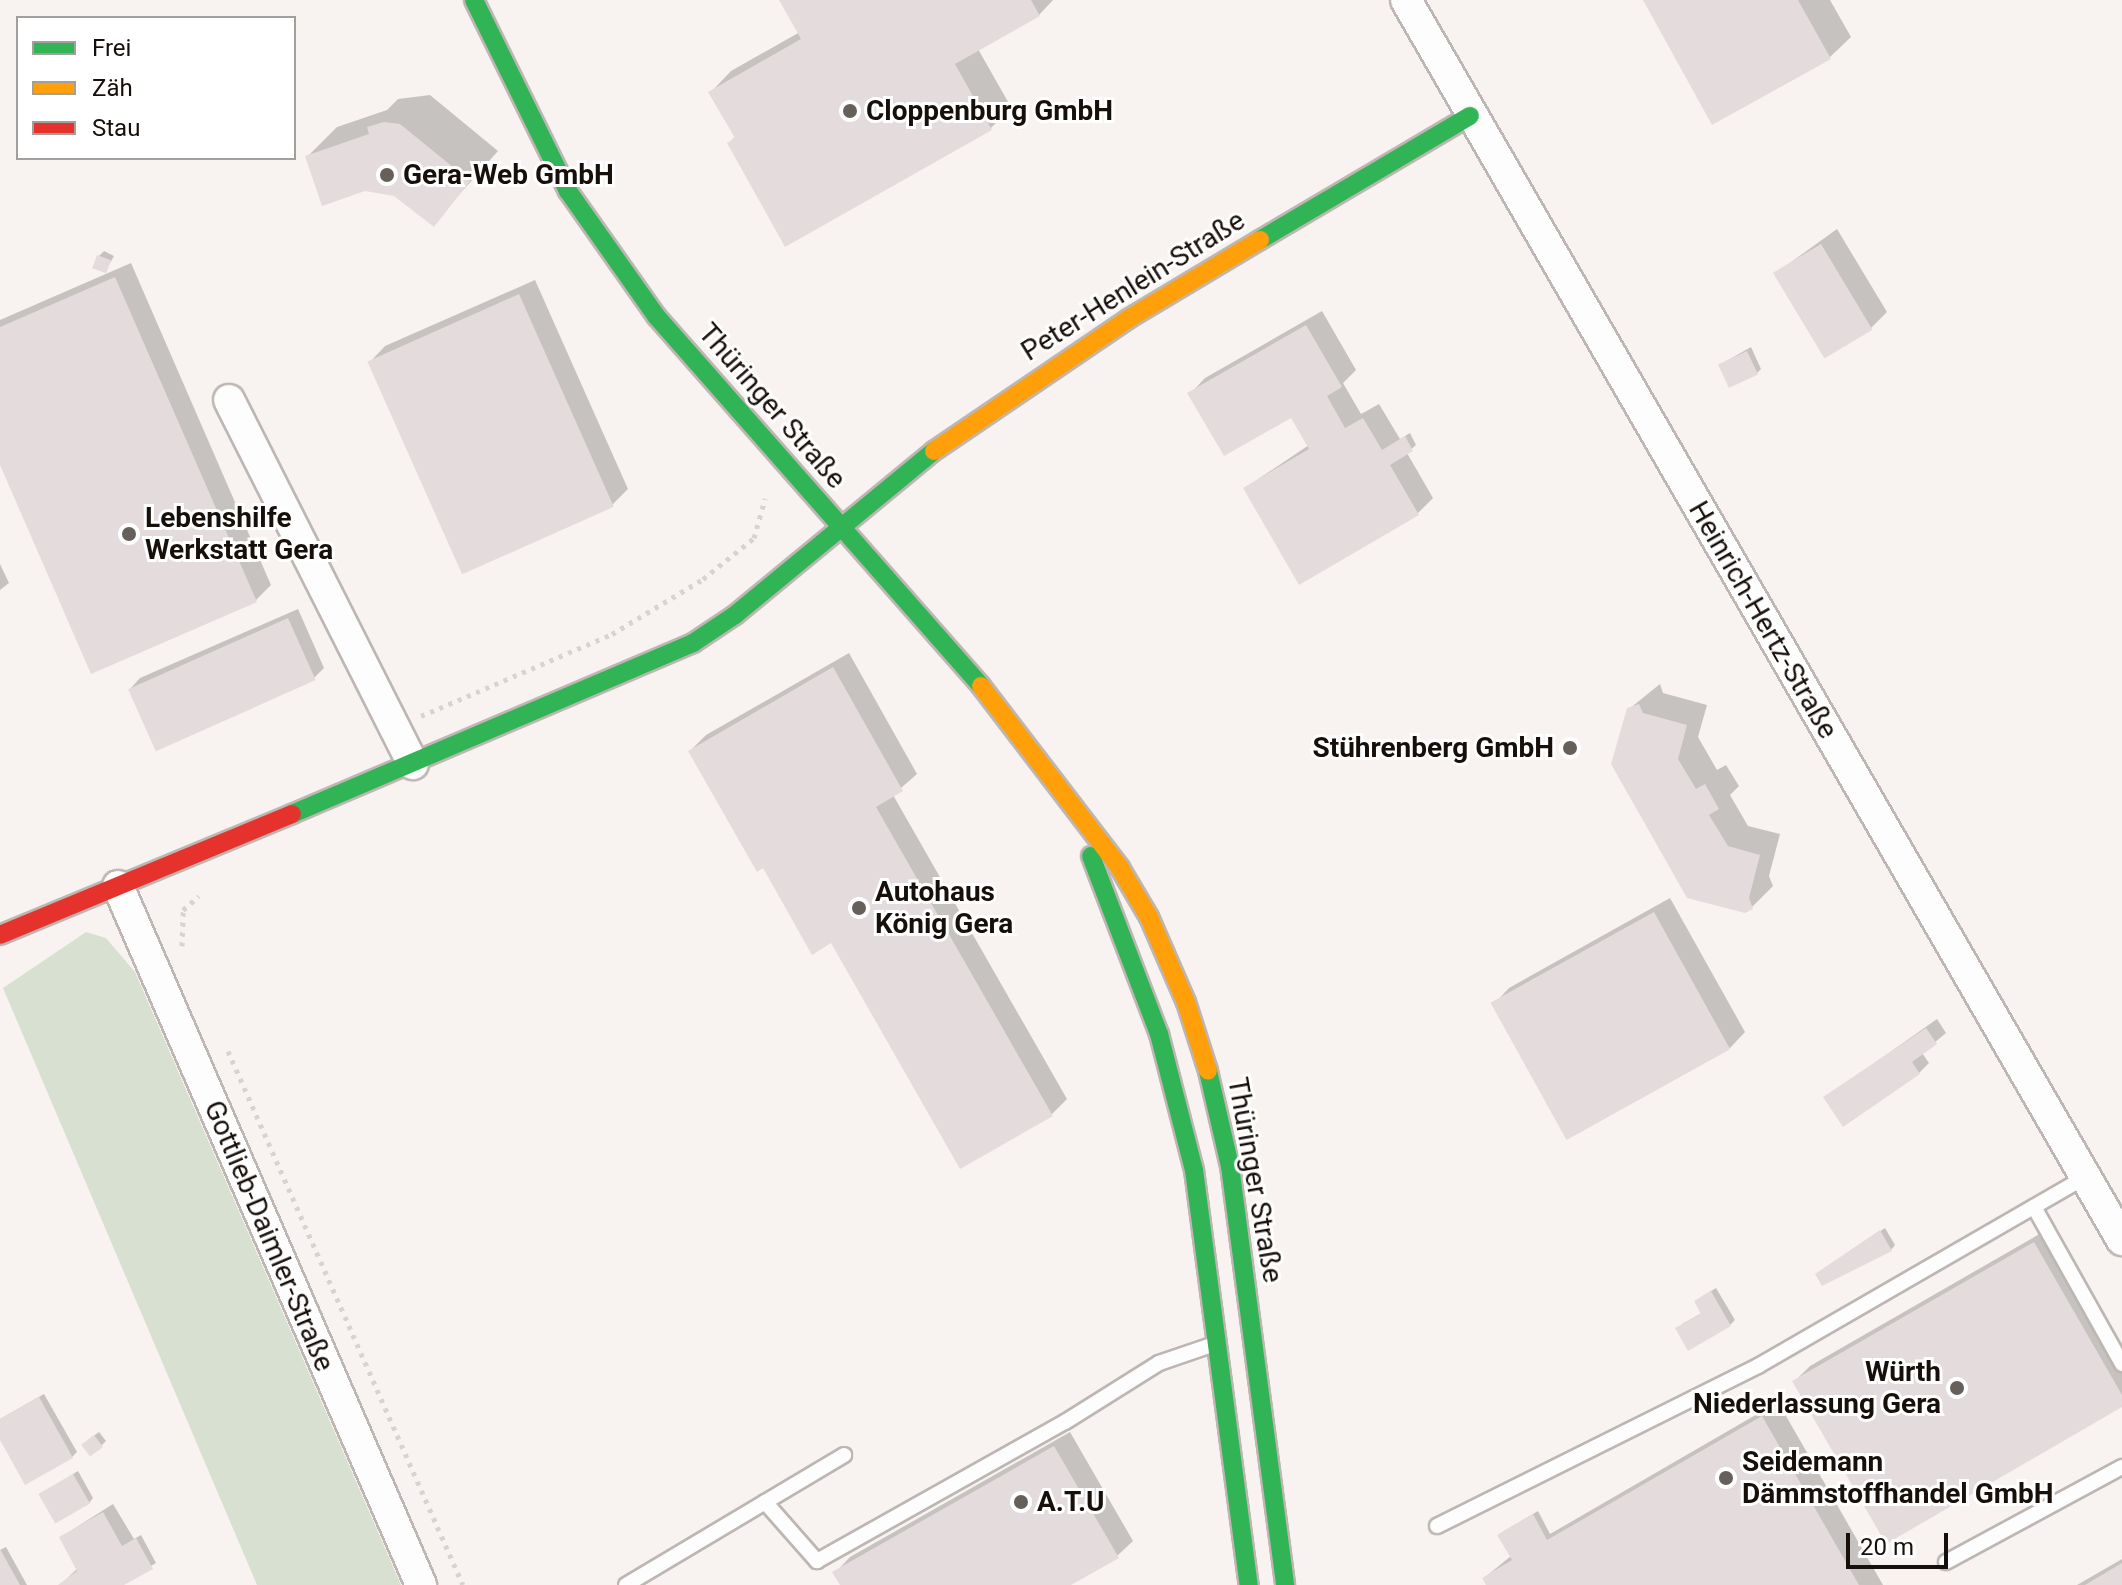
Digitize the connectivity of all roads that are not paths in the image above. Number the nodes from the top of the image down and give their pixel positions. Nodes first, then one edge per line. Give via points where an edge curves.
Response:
1 (474, 0) edge
2 (1406, 0) edge
3 (1470, 116) junction
4 (229, 400) dead end
5 (840, 525) junction
6 (413, 764) junction
7 (1078, 817) junction
8 (118, 886) junction
9 (0, 935) edge
10 (2086, 1177) junction
11 (2034, 1207) junction
12 (2122, 1240) edge
13 (1252, 1340) junction
14 (1217, 1345) junction
15 (2122, 1364) edge
16 (844, 1455) dead end
17 (2122, 1467) edge
18 (765, 1502) junction
19 (1437, 1526) dead end
20 (1946, 1562) dead end
21 (421, 1585) edge
22 (626, 1585) edge
23 (1249, 1585) edge
24 (1285, 1585) edge

1 - 5 main road, Thüringer Straße via 568,191 657,317
2 - 3 street, Heinrich-Hertz-Straße
3 - 5 main road, Peter-Henlein-Straße via 1128,319 1000,402
3 - 10 street, Heinrich-Hertz-Straße
4 - 6 street
5 - 6 main road, Peter-Henlein-Straße via 735,615 693,643 648,667
5 - 7 main road, Thüringer Straße via 999,707
6 - 8 main road, Peter-Henlein-Straße
7 - 13 main road, Thüringer Straße via 1142,905 1186,1002 1215,1093 1230,1166
7 - 14 main road, Thüringer Straße via 1177,1094 1194,1170
8 - 9 main road, Peter-Henlein-Straße
8 - 21 street, Gottlieb-Daimler-Straße
10 - 11 lane
10 - 12 street, Heinrich-Hertz-Straße
11 - 15 lane
11 - 19 lane via 1758,1366
13 - 14 main road
13 - 24 main road, Thüringer Straße
14 - 18 lane via 1159,1363 817,1561
14 - 23 main road, Thüringer Straße
16 - 18 lane
17 - 20 lane
18 - 22 lane

